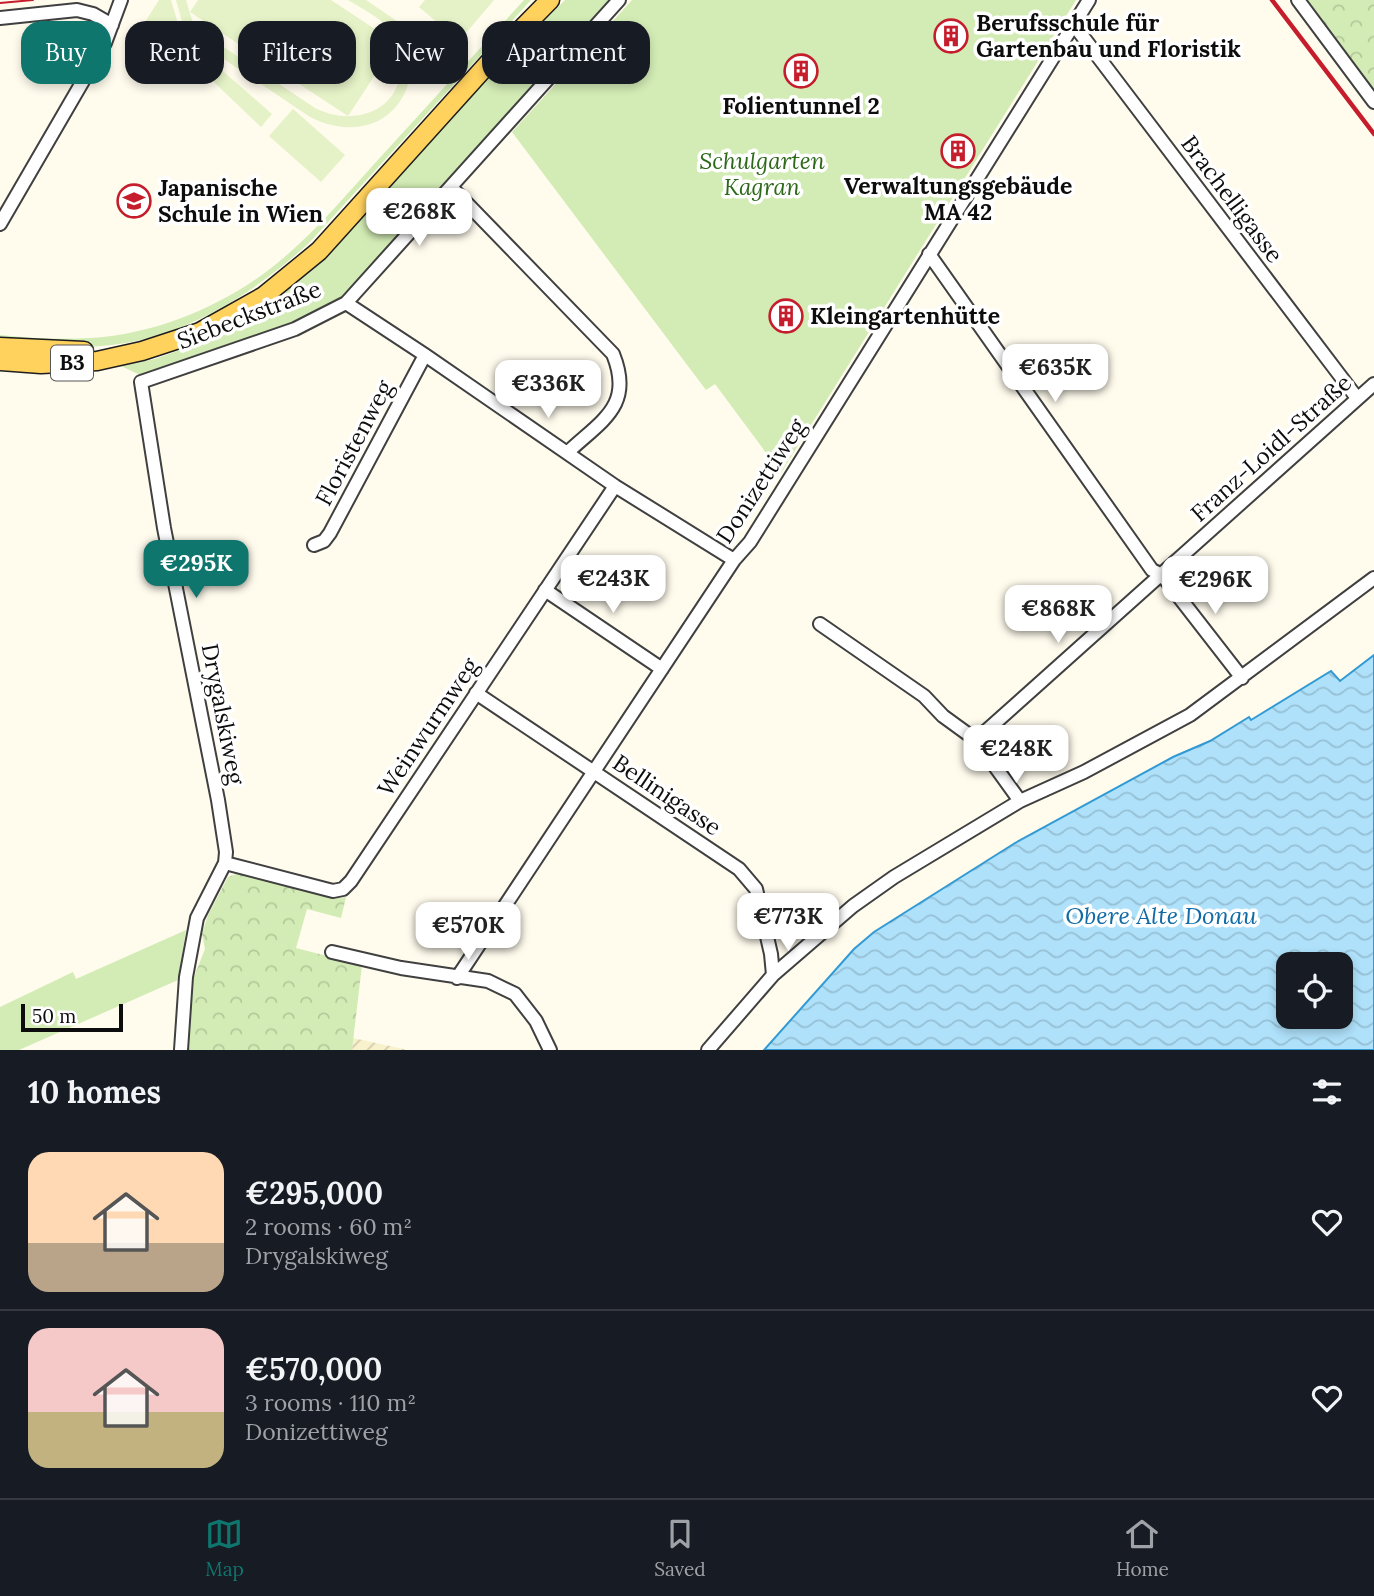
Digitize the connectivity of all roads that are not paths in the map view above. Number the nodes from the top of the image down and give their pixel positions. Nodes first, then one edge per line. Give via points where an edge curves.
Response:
1 (121, 0) edge
2 (537, 0) edge
3 (550, 0) edge
4 (619, 0) edge
5 (1089, 0) edge
6 (1297, 0) edge
7 (0, 18) edge
8 (112, 25) junction
9 (1074, 26) junction
10 (1374, 102) edge
11 (451, 187) junction
12 (0, 225) edge
13 (929, 254) junction
14 (346, 303) junction
15 (0, 348) edge
16 (141, 348) junction
17 (425, 355) junction
18 (0, 361) edge
19 (141, 382) joint
20 (1374, 384) edge
21 (1357, 398) junction
22 (567, 453) junction
23 (615, 486) junction
24 (314, 545) dead end
25 (734, 560) junction
26 (1162, 575) junction
27 (1374, 578) edge
28 (545, 590) junction
29 (820, 624) dead end
30 (662, 668) junction
31 (1242, 678) junction
32 (476, 693) junction
33 (976, 740) junction
34 (593, 771) junction
35 (1020, 801) junction
36 (225, 863) junction
37 (332, 952) dead end
38 (773, 975) junction
39 (457, 978) junction
40 (181, 1050) edge
41 (550, 1050) edge
42 (708, 1050) edge

1 - 8 street
2 - 16 main road, Siebeckstraße / B3 via 312,246 230,307
3 - 16 main road, Siebeckstraße / B3 via 318,251 235,314 200,332
4 - 11 street, Siebeckstraße
5 - 9 street, Donizettiweg
6 - 10 street
7 - 8 street via 77,10
8 - 12 street
9 - 13 street, Donizettiweg
9 - 21 street, Brachelligasse
11 - 14 street, Siebeckstraße
11 - 22 street via 613,354 621,373 621,391 613,409
13 - 25 street, Donizettiweg via 750,542
13 - 26 street via 1152,569
14 - 17 street
14 - 19 street, Siebeckstraße via 295,329
15 - 16 main road, B3
16 - 18 main road, B3 via 97,361
17 - 22 street
17 - 24 street, Floristenweg via 330,533
19 - 36 street, Drygalskiweg via 164,528 218,800
20 - 21 street, Franz-Loidl-Straße
21 - 26 street, Franz-Loidl-Straße
22 - 23 street
23 - 25 street
23 - 28 street, Weinwurmweg
25 - 30 street, Donizettiweg
26 - 31 street
26 - 33 street, Franz-Loidl-Straße
27 - 31 street
28 - 30 street
28 - 32 street, Weinwurmweg
29 - 33 street via 924,696
30 - 34 street, Donizettiweg
31 - 35 street via 1145,741
32 - 34 street, Bellinigasse
32 - 36 street, Weinwurmweg via 343,889 333,891
33 - 35 street
34 - 38 street, Bellinigasse via 739,869 755,889
34 - 39 street, Donizettiweg
35 - 38 street via 884,884
36 - 40 street via 197,918 186,977
37 - 39 street
38 - 42 street
39 - 41 street via 488,981 515,994

